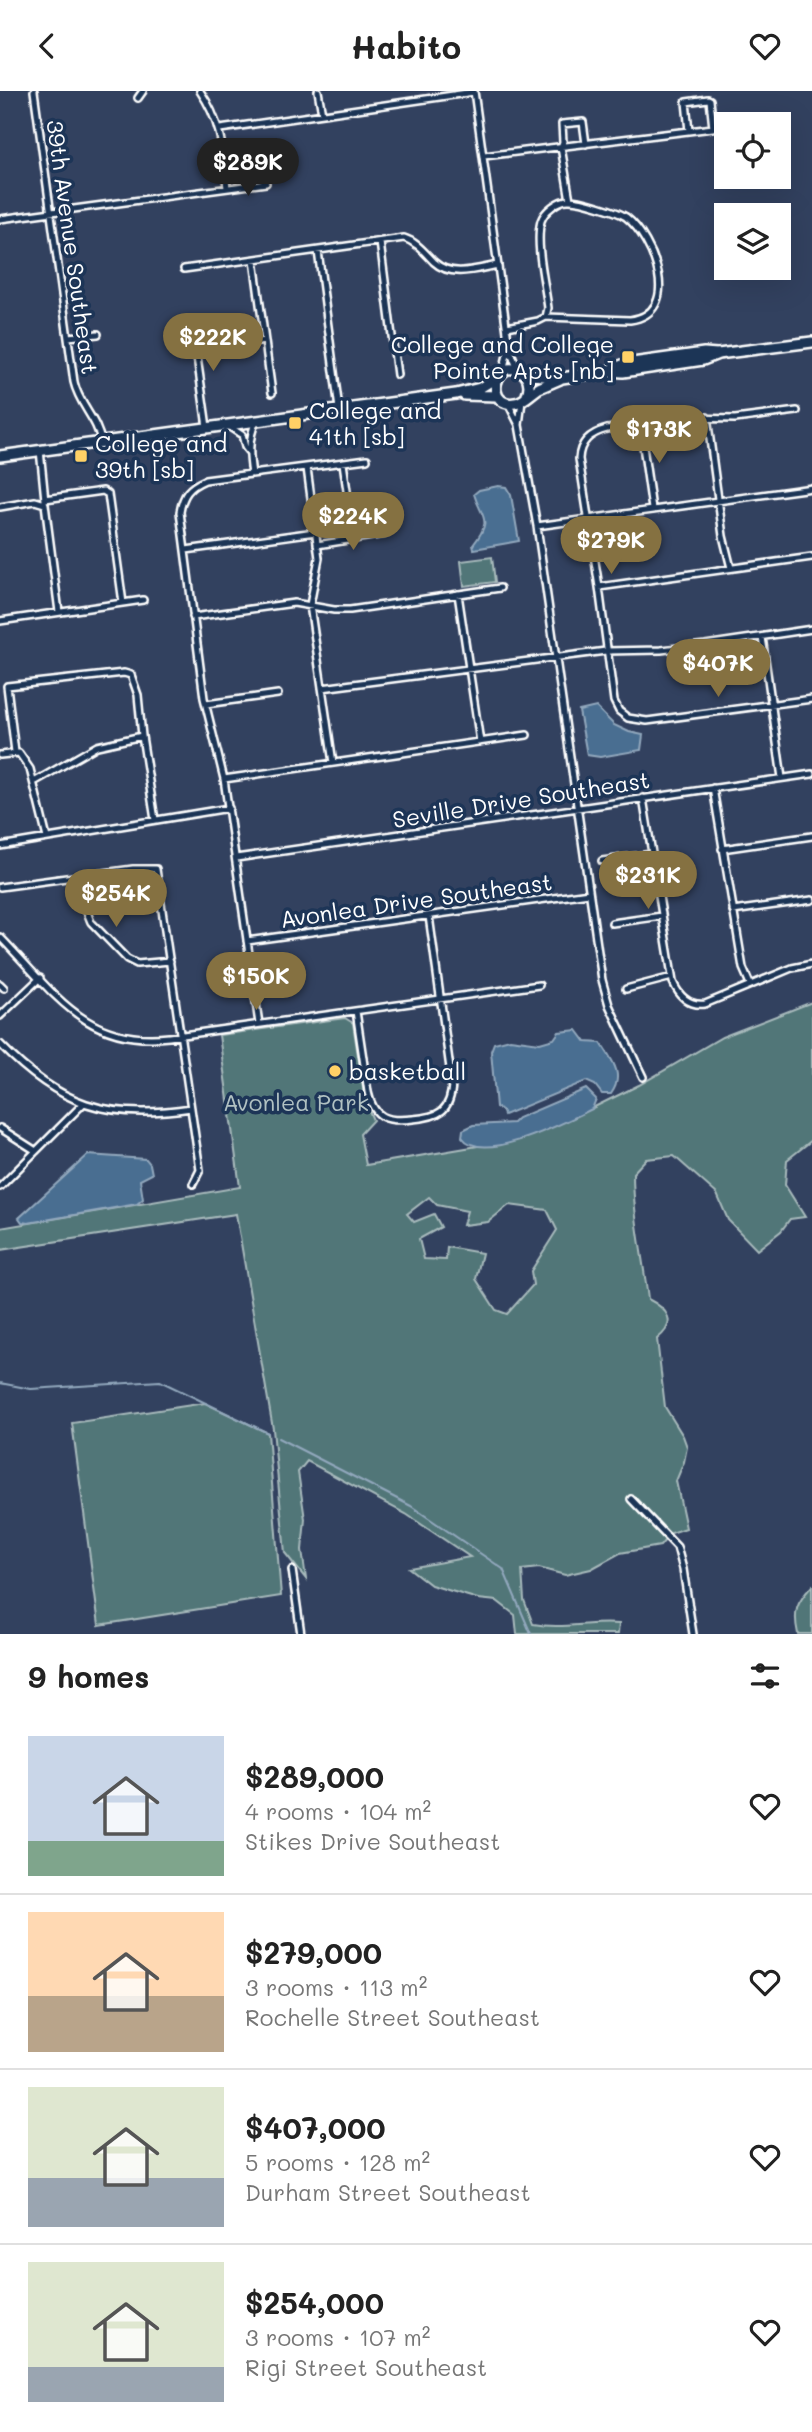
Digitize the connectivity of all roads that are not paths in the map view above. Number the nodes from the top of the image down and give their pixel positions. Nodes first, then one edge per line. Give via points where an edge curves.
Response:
1 (34, 91) edge
2 (144, 91) edge
3 (200, 91) edge
4 (318, 91) edge
5 (424, 91) edge
6 (474, 92) edge
7 (138, 98) dead end
8 (425, 100) junction
9 (321, 114) junction
10 (220, 129) junction
11 (689, 131) junction
12 (586, 144) junction
13 (561, 147) junction
14 (484, 156) junction
15 (266, 183) dead end
16 (227, 188) junction
17 (569, 200) junction
18 (50, 212) junction
19 (0, 219) edge
20 (380, 242) junction
21 (318, 251) junction
22 (254, 260) junction
23 (498, 265) junction
24 (184, 269) dead end
25 (546, 317) junction
26 (192, 322) dead end
27 (507, 327) junction
28 (98, 334) dead end
29 (68, 337) junction
30 (265, 341) junction
31 (812, 342) edge
32 (228, 346) dead end
33 (509, 347) junction
34 (522, 372) junction
35 (397, 375) dead end
36 (500, 375) junction
37 (562, 378) junction
38 (272, 393) dead end
39 (456, 394) junction
40 (498, 396) junction
41 (525, 398) junction
42 (508, 403) junction
43 (338, 409) junction
44 (797, 411) dead end
45 (706, 417) junction
46 (256, 421) junction
47 (227, 425) junction
48 (519, 425) junction
49 (640, 425) junction
50 (207, 427) junction
51 (101, 442) junction
52 (40, 450) junction
53 (248, 451) junction
54 (0, 456) edge
55 (367, 459) dead end
56 (343, 463) junction
57 (307, 468) junction
58 (252, 474) junction
59 (812, 488) edge
60 (45, 501) junction
61 (718, 501) junction
62 (0, 507) edge
63 (652, 509) junction
64 (587, 519) junction
65 (537, 526) junction
66 (315, 532) junction
67 (386, 534) dead end
68 (354, 539) junction
69 (317, 545) junction
70 (186, 550) junction
71 (812, 557) edge
72 (730, 568) junction
73 (599, 587) junction
74 (500, 588) dead end
75 (458, 594) junction
76 (143, 600) dead end
77 (123, 603) junction
78 (310, 605) junction
79 (59, 612) junction
80 (193, 617) junction
81 (0, 621) edge
82 (812, 629) edge
83 (762, 637) junction
84 (606, 651) junction
85 (556, 659) junction
86 (469, 670) junction
87 (322, 688) junction
88 (278, 694) dead end
89 (812, 699) edge
90 (205, 701) junction
91 (772, 705) junction
92 (527, 735) dead end
93 (142, 736) junction
94 (480, 742) junction
95 (15, 752) junction
96 (0, 755) edge
97 (333, 763) junction
98 (812, 774) edge
99 (782, 778) junction
100 (224, 779) junction
101 (34, 782) junction
102 (713, 788) junction
103 (643, 798) junction
104 (229, 808) junction
105 (578, 810) junction
106 (155, 820) junction
107 (812, 836) edge
108 (47, 838) junction
109 (0, 846) edge
110 (722, 849) junction
111 (651, 854) junction
112 (236, 858) junction
113 (602, 861) dead end
114 (82, 876) junction
115 (0, 887) edge
116 (589, 893) junction
117 (812, 900) edge
118 (733, 911) junction
119 (429, 916) junction
120 (662, 916) junction
121 (612, 923) dead end
122 (0, 937) edge
123 (247, 941) junction
124 (170, 961) junction
125 (812, 964) edge
126 (672, 977) junction
127 (40, 978) junction
128 (750, 984) junction
129 (539, 985) dead end
130 (626, 989) dead end
131 (440, 999) junction
132 (356, 1011) junction
133 (0, 1016) edge
134 (259, 1024) junction
135 (181, 1035) junction
136 (0, 1044) edge
137 (643, 1077) dead end
138 (83, 1104) junction
139 (191, 1108) junction
140 (0, 1128) edge
141 (36, 1151) junction
142 (193, 1184) dead end
143 (0, 1187) edge
144 (631, 1499) dead end
145 (292, 1570) dead end
146 (301, 1634) edge
147 (693, 1634) edge

1 - 18 street, 39th Avenue Southeast
2 - 7 street
3 - 10 street
4 - 9 street
5 - 8 street
6 - 8 street
6 - 14 street
8 - 9 street
9 - 10 street
10 - 16 street
11 - 11 street via 713,128 710,100 686,101
11 - 12 street
12 - 13 street
12 - 13 street via 580,121 562,124
13 - 14 street
13 - 17 street
14 - 23 street
15 - 16 street
16 - 18 street
17 - 25 street via 560,201 541,222
17 - 25 street via 625,216 636,227 647,242 659,277 659,301 641,319
18 - 19 street
18 - 29 street, 39th Avenue Southeast
20 - 21 street
20 - 23 street via 410,240 451,272
20 - 35 street
21 - 22 street
21 - 43 street
22 - 24 street
22 - 30 street
23 - 27 street
25 - 27 street
26 - 50 street
27 - 33 street
28 - 29 street
29 - 51 street, 39th Avenue Southeast via 76,393 97,425
30 - 32 street
30 - 38 street
31 - 37 main road
33 - 34 street
33 - 36 street
34 - 36 main road via 511,368
34 - 37 main road
34 - 41 main road via 529,383
36 - 39 main road via 480,388
36 - 40 main road via 495,387
37 - 41 main road
39 - 40 main road
39 - 43 main road
40 - 42 main road
41 - 42 main road
41 - 48 street
42 - 48 street
43 - 46 main road
44 - 45 street via 735,419
45 - 49 street
45 - 61 street
46 - 47 main road
46 - 53 street
47 - 50 main road
47 - 53 street via 242,435
48 - 65 street
49 - 63 street
49 - 64 street via 598,431 583,443 579,459
50 - 51 main road
51 - 52 main road
52 - 54 main road
52 - 60 street
53 - 58 street
55 - 56 street
56 - 57 street
56 - 68 street
57 - 58 street
57 - 66 street
58 - 70 street via 205,480 191,487 180,512
59 - 61 street
60 - 62 street
60 - 77 street via 103,491 108,494
60 - 79 street
61 - 63 street
61 - 72 street
63 - 64 street
64 - 65 street
64 - 73 street
65 - 85 street
66 - 69 street
66 - 70 street
67 - 68 street
68 - 69 street
69 - 78 street
70 - 80 street
71 - 72 street
72 - 73 street
73 - 84 street
74 - 75 street
75 - 78 street via 351,610
75 - 86 street
76 - 77 street
77 - 79 street
78 - 80 street via 294,603
78 - 87 street
79 - 81 street
80 - 90 street
82 - 83 street
83 - 84 street via 661,650
83 - 91 street
84 - 85 street
84 - 91 street via 614,701 632,720
85 - 86 street
85 - 105 street
86 - 87 street
86 - 94 street
87 - 97 street
88 - 90 street
89 - 91 street
90 - 100 street
91 - 99 street
92 - 94 street
93 - 95 street via 131,675 36,681 7,685
93 - 101 street via 97,746
93 - 106 street
94 - 97 street
95 - 96 street
95 - 101 street via 24,759
97 - 100 street
98 - 99 street, Seville Drive Southeast
99 - 102 street, Seville Drive Southeast
100 - 104 street
101 - 108 street
102 - 103 street, Seville Drive Southeast
102 - 110 street
103 - 105 street, Seville Drive Southeast
103 - 111 street
104 - 106 street
104 - 112 street
105 - 112 street, Seville Drive Southeast
105 - 116 street
106 - 108 street
107 - 110 street
108 - 109 street
110 - 118 street
111 - 113 street
111 - 120 street
112 - 123 street
114 - 115 street
114 - 124 street via 91,922 127,959 137,964
114 - 124 street via 156,869
116 - 119 street, Avonlea Drive Southeast
116 - 137 street via 609,1005
117 - 118 street
118 - 128 street
119 - 123 street, Avonlea Drive Southeast
119 - 131 street
120 - 121 street
120 - 126 street
122 - 127 street
123 - 134 street
124 - 135 street
125 - 128 street
126 - 128 street via 675,988 689,1002 705,1004
126 - 130 street
127 - 133 street
127 - 135 street via 77,1016 103,1031 140,1039
129 - 131 street
131 - 132 street
131 - 132 street via 452,1093 443,1110 426,1118 389,1120 373,1107
132 - 134 street
134 - 135 street
135 - 139 street
136 - 138 street via 38,1080
138 - 139 street via 134,1113
138 - 141 street
139 - 142 street via 200,1170
140 - 141 street
141 - 143 street
144 - 147 street via 677,1547
145 - 146 street

